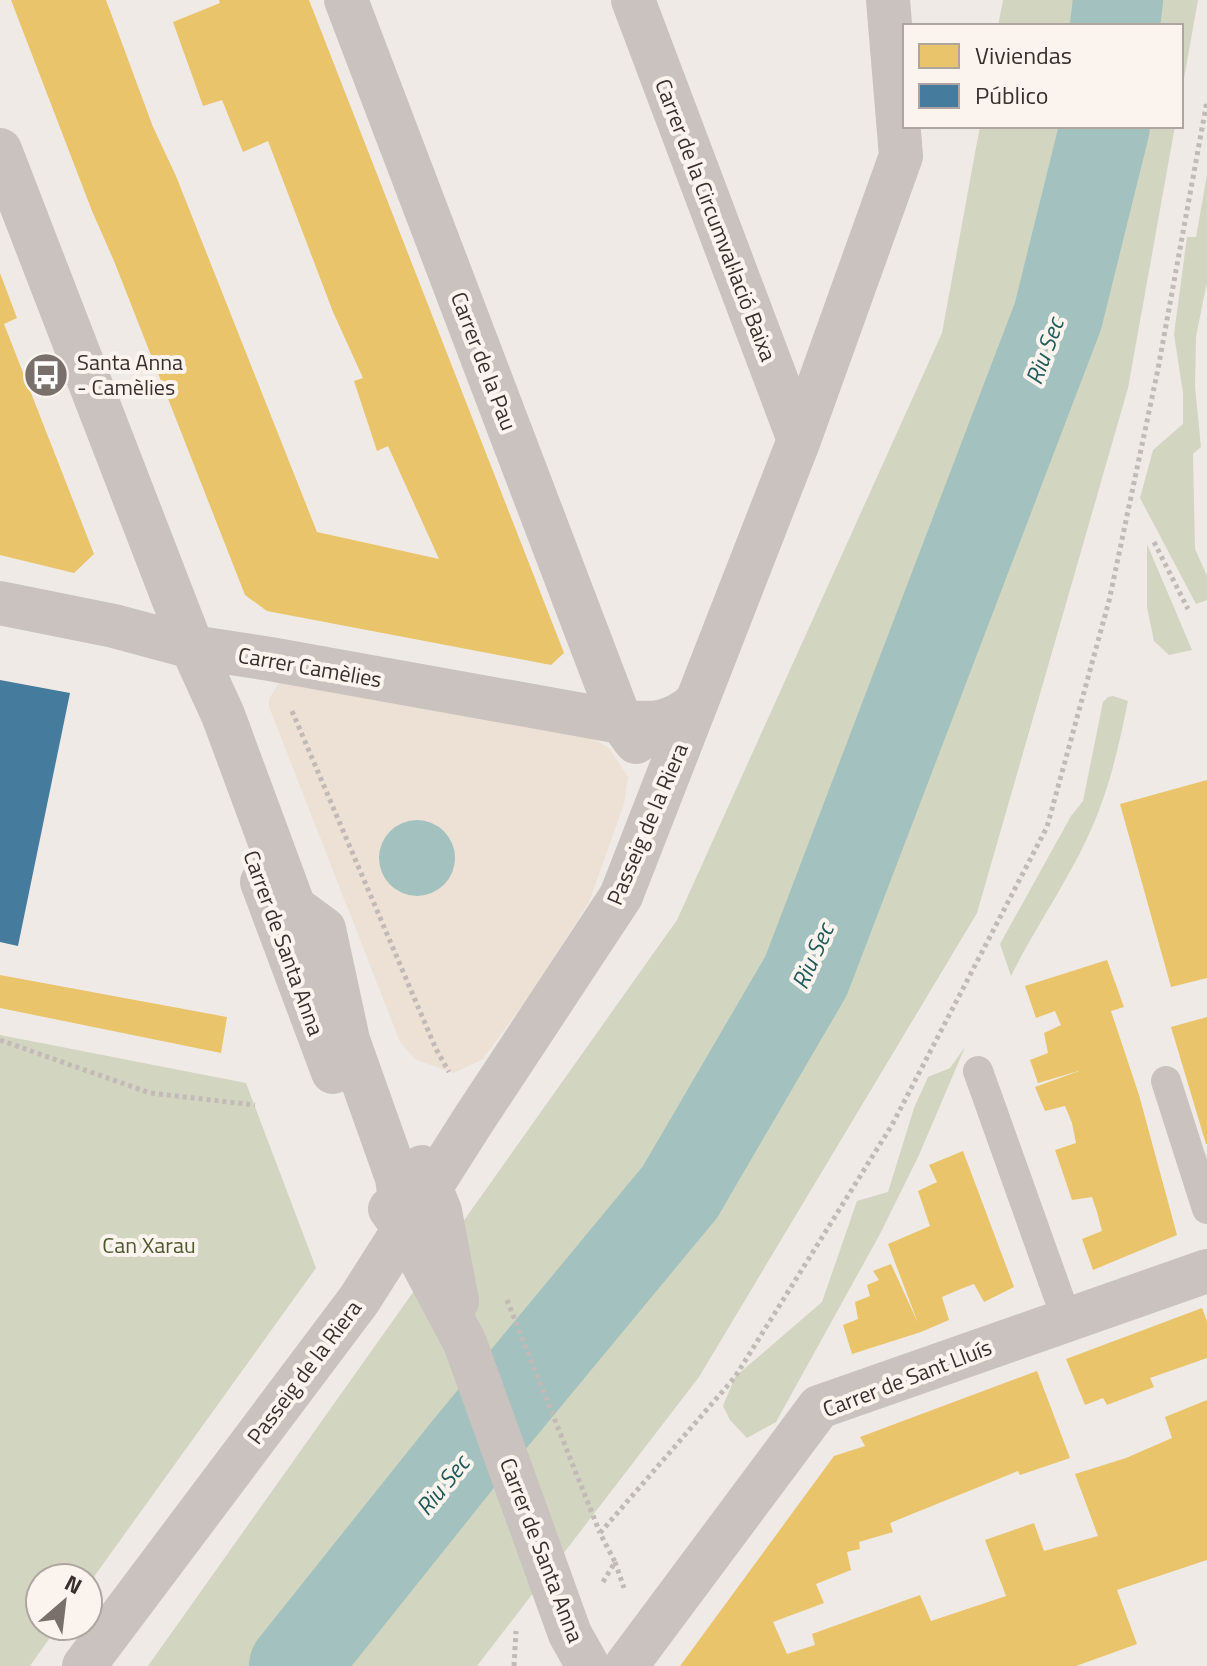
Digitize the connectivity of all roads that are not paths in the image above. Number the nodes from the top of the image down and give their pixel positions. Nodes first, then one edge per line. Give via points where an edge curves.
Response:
1 (346, 0) edge
2 (633, 0) edge
3 (888, 0) edge
4 (0, 150) edge
5 (799, 440) junction
6 (0, 603) edge
7 (192, 647) junction
8 (696, 703) junction
9 (621, 722) junction
10 (665, 783) junction
11 (324, 929) junction
12 (978, 1071) dead end
13 (1166, 1081) dead end
14 (430, 1187) junction
15 (1207, 1209) edge
16 (404, 1228) junction
17 (1207, 1271) edge
18 (1067, 1320) junction
19 (465, 1343) junction
20 (579, 1656) edge
21 (84, 1666) edge
22 (626, 1666) edge

1 - 9 street, Carrer de la Pau
2 - 5 street, Carrer de la Circumval·lació Baixa
3 - 5 street, Passeig de la Riera via 901,156
4 - 7 street, Carrer de Santa Anna
5 - 8 street, Passeig de la Riera
6 - 7 street, Carrer Camèlies
7 - 9 street, Carrer Camèlies
7 - 11 street, Carrer de Santa Anna via 244,706
7 - 11 street, Carrer de Santa Anna via 223,715 294,907
7 - 16 street, Carrer de Santa Anna via 199,713 381,1197
8 - 9 street, Carrer Camèlies via 679,717 655,724
8 - 10 street, Passeig de la Riera
9 - 10 street
10 - 14 street, Passeig de la Riera via 621,896
11 - 14 street, Carrer de Santa Anna
11 - 16 street, Carrer de Santa Anna via 348,1040 397,1178
12 - 18 lane
13 - 15 lane
14 - 16 street, Passeig de la Riera
14 - 19 street, Carrer de Santa Anna via 440,1211
16 - 19 street, Carrer de Santa Anna
16 - 21 street, Passeig de la Riera via 359,1300
17 - 18 street, Carrer de Sant Lluís
18 - 22 street, Carrer de Sant Lluís via 819,1407
19 - 20 street, Carrer de Santa Anna

